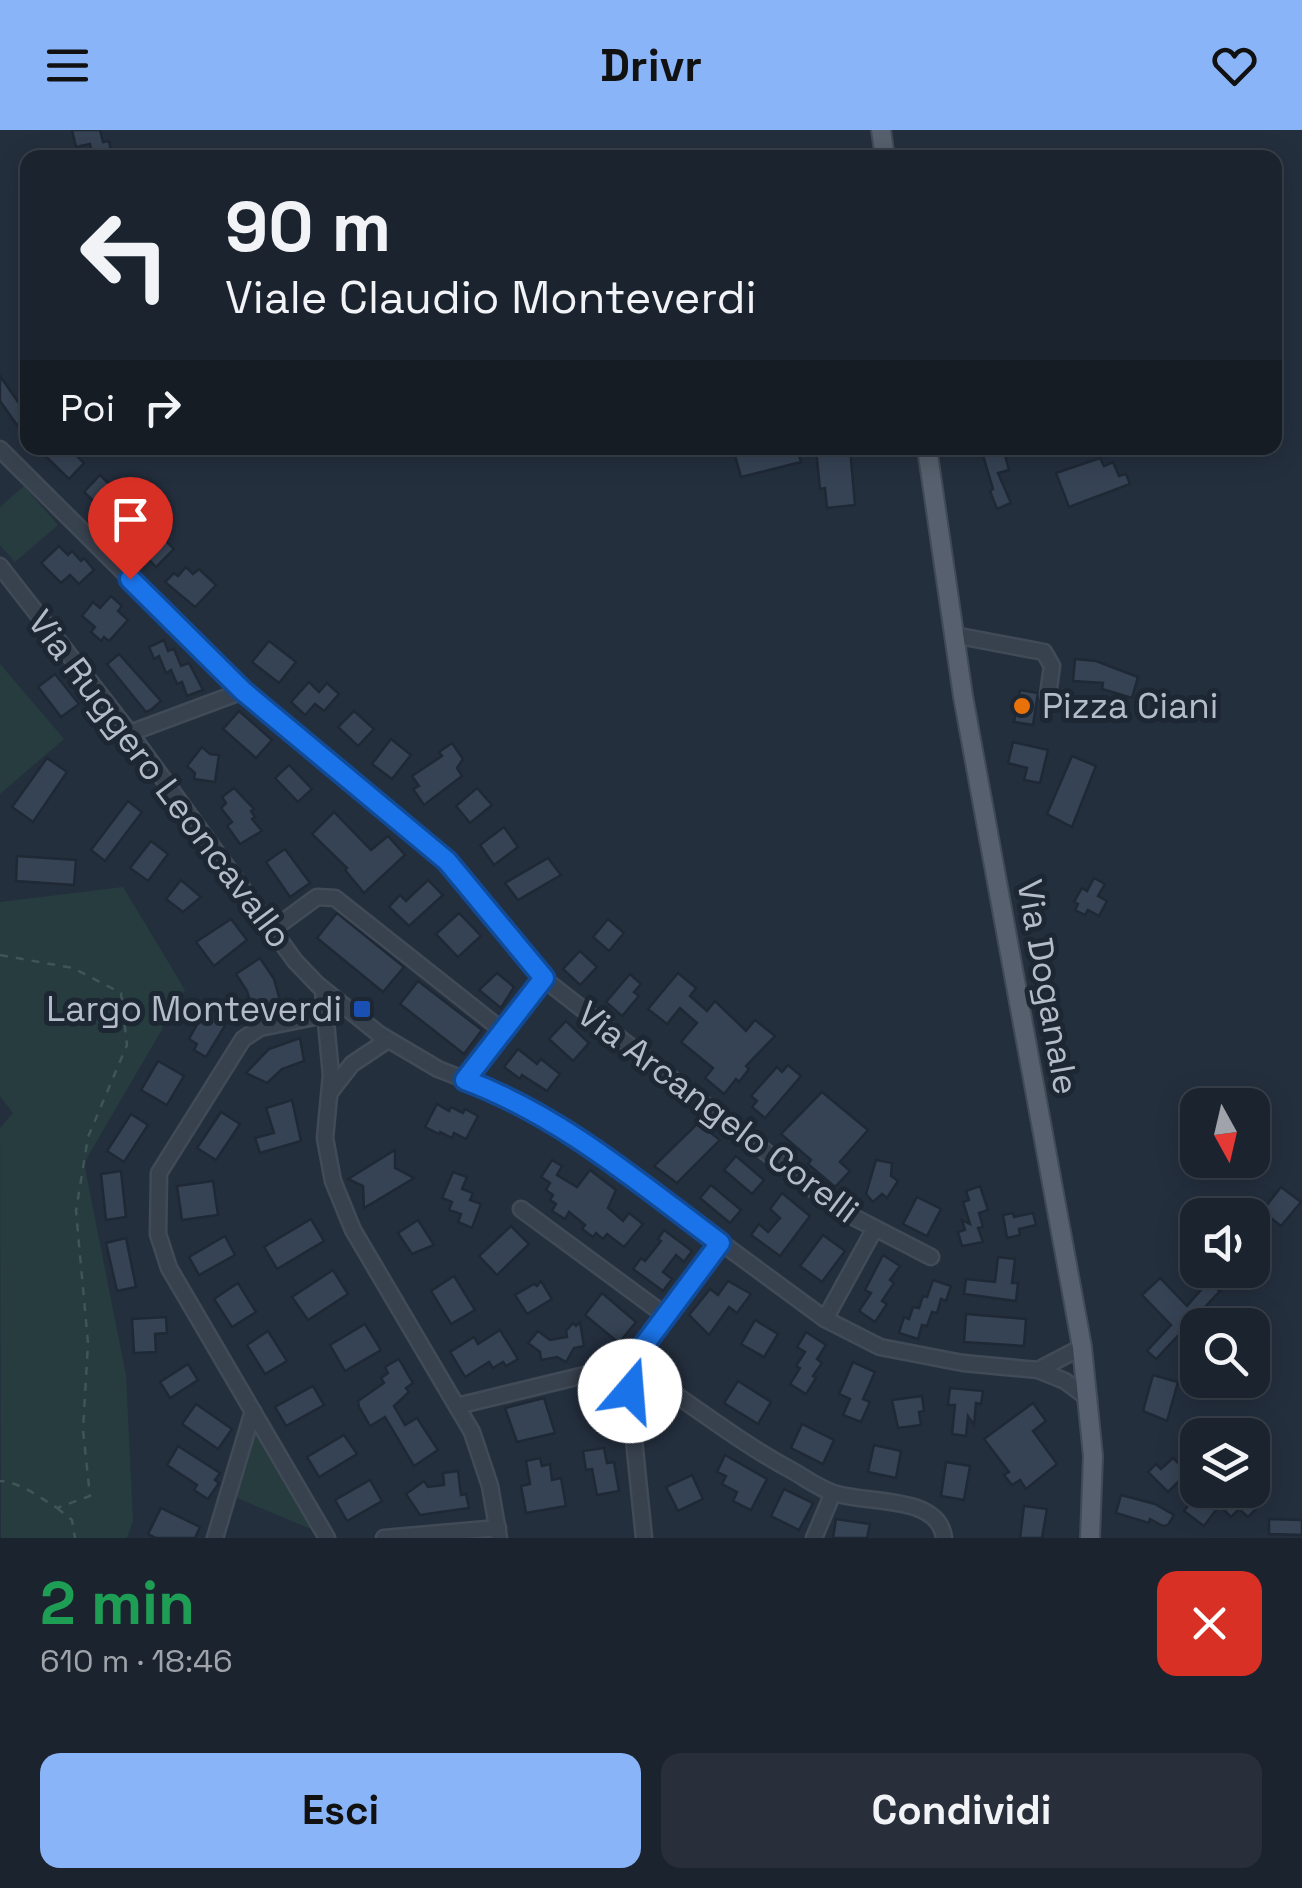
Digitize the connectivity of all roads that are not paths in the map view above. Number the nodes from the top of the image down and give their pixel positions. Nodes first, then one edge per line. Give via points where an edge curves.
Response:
1 (0, 450) edge
2 (928, 455) edge
3 (0, 566) edge
4 (954, 635) junction
5 (243, 691) junction
6 (1048, 695) dead end
7 (130, 733) junction
8 (272, 930) junction
9 (544, 978) junction
10 (323, 990) junction
11 (325, 1015) junction
12 (503, 1031) junction
13 (388, 1040) junction
14 (465, 1080) junction
15 (330, 1092) junction
16 (522, 1208) dead end
17 (874, 1230) junction
18 (720, 1243) junction
19 (931, 1257) dead end
20 (666, 1316) junction
21 (824, 1319) junction
22 (1082, 1347) junction
23 (630, 1364) junction
24 (1038, 1370) junction
25 (1087, 1389) junction
26 (457, 1406) junction
27 (252, 1412) junction
28 (833, 1493) junction
29 (498, 1533) edge
30 (214, 1538) edge
31 (326, 1538) edge
32 (384, 1538) edge
33 (644, 1538) edge
34 (814, 1538) edge
35 (944, 1538) edge
36 (1090, 1538) edge

1 - 5 street, Via Arcangelo Corelli
2 - 4 main road, Via Doganale
3 - 7 street, Via Ruggero Leoncavallo
4 - 6 street via 1044,652 1052,666
4 - 22 main road, Via Doganale
5 - 7 street
5 - 9 street, Via Arcangelo Corelli via 447,861
7 - 8 street, Via Ruggero Leoncavallo
8 - 10 street, Via Ruggero Leoncavallo
8 - 12 street via 318,897 335,898
9 - 12 street
9 - 17 street, Via Arcangelo Corelli via 829,1202
10 - 11 street
10 - 13 street, Via Ruggero Leoncavallo
11 - 15 street
11 - 27 street via 246,1036 158,1178 161,1250
12 - 14 street
13 - 14 street, Via Ruggero Leoncavallo
13 - 15 street via 352,1064
14 - 18 street, Via Ruggero Leoncavallo via 568,1130
15 - 26 street via 325,1147 343,1209
16 - 20 street
17 - 19 street, Via Arcangelo Corelli
17 - 21 street
18 - 20 street
18 - 21 street, Via Ruggero Leoncavallo
20 - 23 street
21 - 24 street, Via Ruggero Leoncavallo via 902,1354
22 - 24 street
22 - 25 main road, Via Doganale
23 - 26 street
23 - 28 street via 748,1446
23 - 33 street
24 - 25 street, Via Ruggero Leoncavallo
25 - 36 main road, Via Doganale
26 - 29 street via 482,1458
27 - 30 street
27 - 31 street
28 - 34 street
28 - 35 street via 929,1513
29 - 32 street

